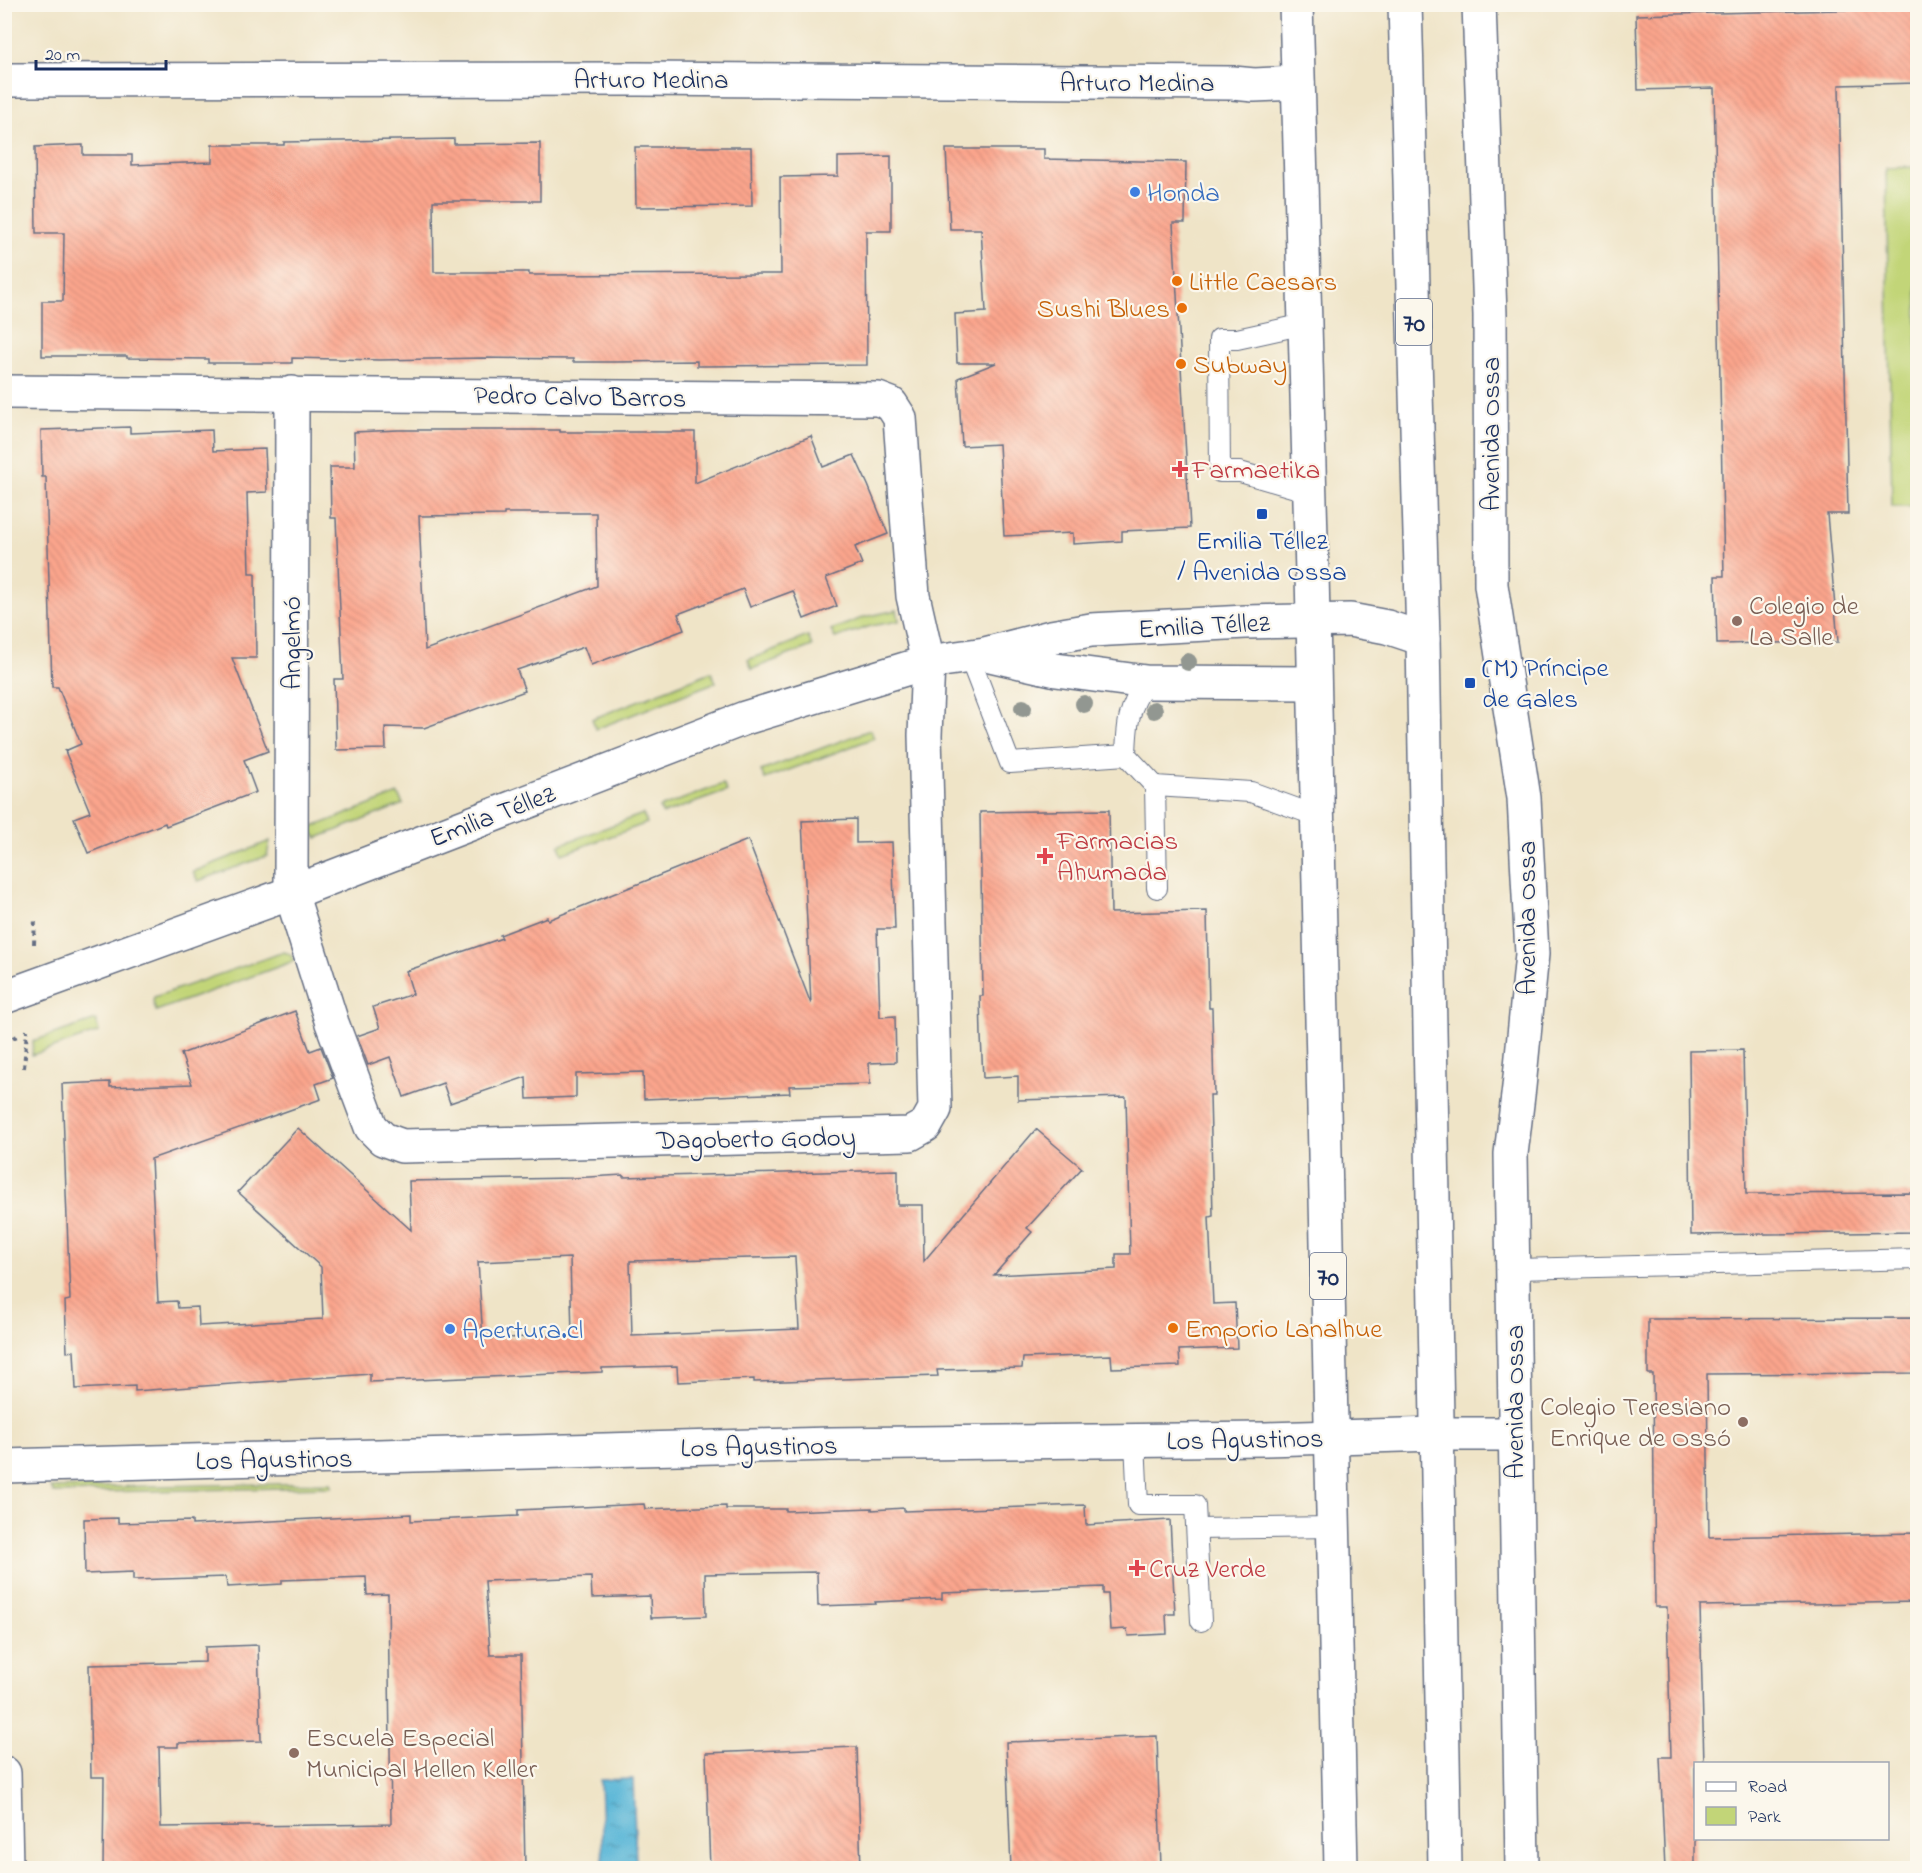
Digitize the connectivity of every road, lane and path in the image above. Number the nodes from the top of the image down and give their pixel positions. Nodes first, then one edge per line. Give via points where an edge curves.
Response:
1 (1296, 4) edge
2 (1405, 4) edge
3 (1479, 4) edge
4 (4, 80) edge
5 (1298, 83) junction
6 (1305, 324) junction
7 (4, 392) edge
8 (292, 393) junction
9 (1309, 492) junction
10 (1313, 620) junction
11 (1423, 639) junction
12 (977, 655) junction
13 (928, 662) junction
14 (1146, 682) junction
15 (1314, 683) junction
16 (1126, 755) junction
17 (1155, 786) junction
18 (1317, 816) junction
19 (1157, 888) dead end
20 (291, 893) junction
21 (4, 997) edge
22 (1917, 1259) edge
23 (1513, 1269) junction
24 (1437, 1434) junction
25 (1514, 1434) junction
26 (1332, 1437) junction
27 (1135, 1441) junction
28 (4, 1466) edge
29 (1333, 1527) junction
30 (1197, 1529) junction
31 (1201, 1621) dead end
32 (4, 1773) edge
33 (6, 1869) edge
34 (1341, 1869) edge
35 (1445, 1869) edge
36 (1522, 1869) edge

1 - 5 street, 70
2 - 11 street, 70
3 - 23 street, Avenida Ossa via 1490,315 1491,585 1524,798 1532,954 1510,1154
4 - 5 street, Arturo Medina
5 - 6 street, 70
6 - 9 street, 70
6 - 9 lane via 1237,339 1219,339 1220,472 1240,472
7 - 8 street, Pedro Calvo Barros
8 - 13 street, Pedro Calvo Barros via 878,399 891,404 900,418 913,596
8 - 20 street, Angelmó
9 - 10 street, 70
10 - 11 street, Emilia Téllez via 1350,620
10 - 12 street, Emilia Téllez via 1091,630
10 - 15 street, 70
11 - 24 street, 70
12 - 13 street, Emilia Téllez
12 - 14 street, Emilia Téllez
12 - 16 lane via 1010,763
13 - 20 street, Emilia Téllez via 745,718
13 - 20 street, Dagoberto Godoy via 925,735 935,1109 926,1125 910,1134 402,1146 383,1138 371,1127 332,1023
14 - 15 street, Emilia Téllez
14 - 16 lane via 1127,722
15 - 18 street, 70
16 - 17 lane
17 - 18 lane via 1251,792
17 - 19 lane
18 - 26 street, 70
20 - 21 street, Emilia Téllez
22 - 23 lane
23 - 25 street, Avenida Ossa
24 - 25 street, Los Agustinos
24 - 26 street, Los Agustinos
24 - 35 street, 70
25 - 36 street, Avenida Ossa
26 - 27 street, Los Agustinos
26 - 29 street, 70
27 - 28 street, Los Agustinos via 831,1444
27 - 30 lane via 1138,1506 1196,1505
29 - 30 lane
29 - 34 street, 70
30 - 31 lane
32 - 33 street

